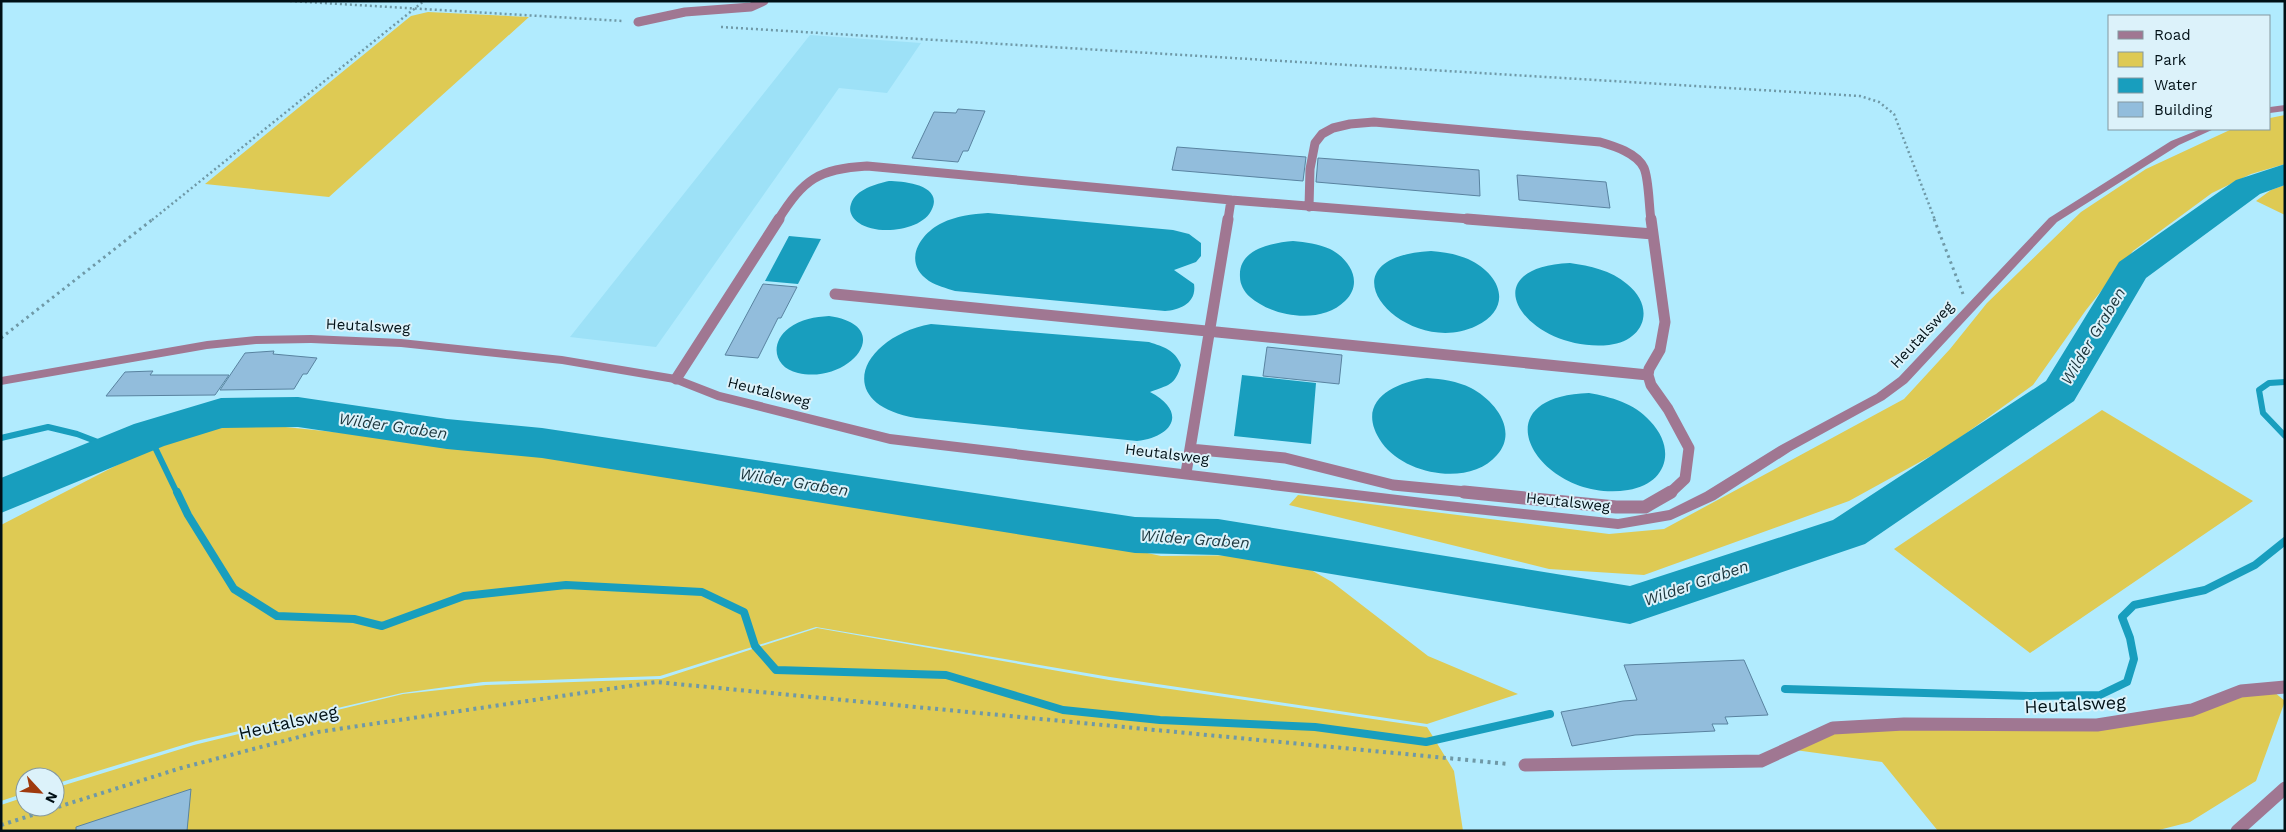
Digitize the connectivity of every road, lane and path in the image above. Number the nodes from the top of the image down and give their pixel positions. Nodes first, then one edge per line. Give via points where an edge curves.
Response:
1 (290, 1) edge
2 (424, 1) edge
3 (764, 1) edge
4 (414, 10) junction
5 (638, 22) joint
6 (715, 27) dead end
7 (2285, 108) edge
8 (2271, 110) edge
9 (2207, 130) edge
10 (1232, 200) junction
11 (1309, 207) junction
12 (1654, 234) junction
13 (835, 294) dead end
14 (1968, 309) junction
15 (1210, 331) junction
16 (1, 338) edge
17 (1648, 375) junction
18 (676, 379) junction
19 (1, 381) edge
20 (1190, 450) junction
21 (1186, 473) junction
22 (2285, 687) edge
23 (1525, 765) joint
24 (2285, 788) edge
25 (1, 825) edge
26 (2237, 831) edge

1 - 4 path
2 - 4 path
3 - 5 lane via 751,7 685,12
4 - 5 path
4 - 16 path
6 - 14 path via 1860,96 1881,102 1894,114
7 - 8 street
9 - 14 street, Heutalsweg via 2175,143 2053,220
10 - 11 lane
10 - 15 lane
10 - 18 lane via 867,166 831,170 815,176 795,194
11 - 12 lane
11 - 12 lane via 1311,147 1318,135 1350,123 1374,122 1600,142 1620,148 1634,155 1644,168
12 - 17 lane via 1665,322 1660,350 1648,369
13 - 15 lane
14 - 21 street, Heutalsweg via 1904,380 1880,397 1794,444 1710,496 1671,515 1618,524
15 - 17 lane
15 - 20 lane
17 - 20 lane via 1690,448 1685,479 1668,495 1646,507 1616,507 1393,485 1285,458
18 - 19 street, Heutalsweg via 562,360 402,343 311,339 207,345
18 - 21 street, Heutalsweg via 717,396 890,438
20 - 21 lane
22 - 23 lane, Heutalsweg via 2241,690 2192,710 2097,725 1904,724 1833,728 1762,761
23 - 25 path, Heutalsweg via 656,682 318,732 181,768
24 - 26 lane

